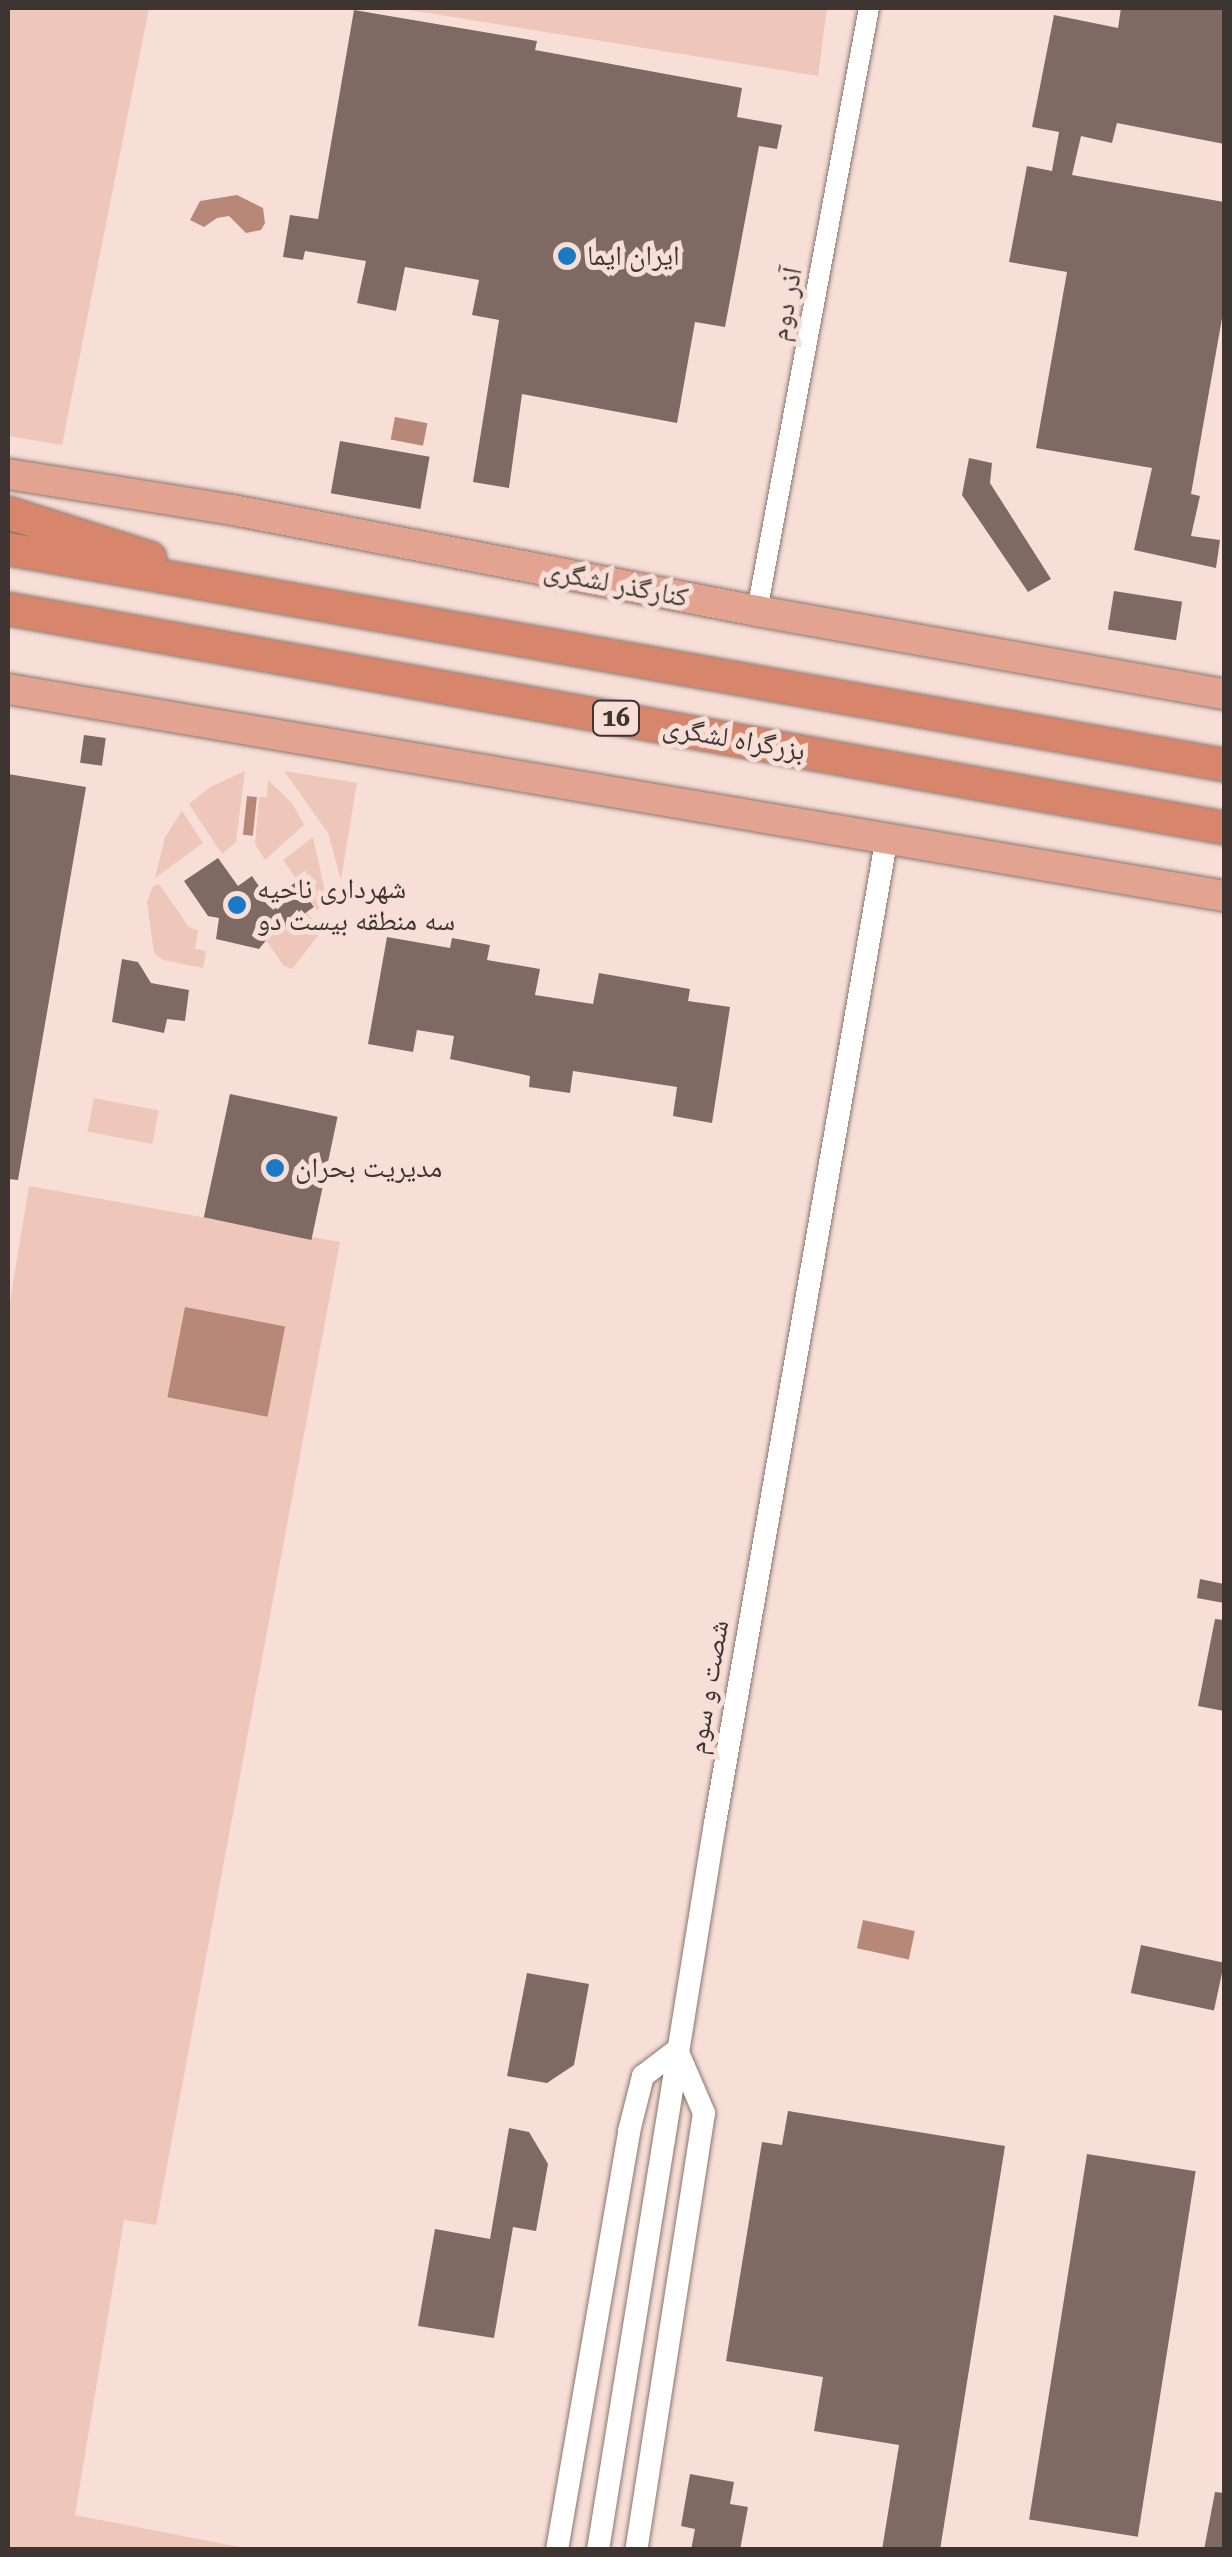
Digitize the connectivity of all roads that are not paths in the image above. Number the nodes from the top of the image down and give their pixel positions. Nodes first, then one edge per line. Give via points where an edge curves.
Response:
1 (868, 8) edge
2 (8, 474) edge
3 (8, 513) edge
4 (8, 549) edge
5 (273, 597) junction
6 (8, 609) edge
7 (756, 611) junction
8 (8, 688) edge
9 (1224, 694) edge
10 (1224, 765) edge
11 (1224, 828) edge
12 (888, 836) junction
13 (1224, 896) edge
14 (677, 2050) junction
15 (557, 2550) edge
16 (598, 2550) edge
17 (636, 2550) edge

1 - 7 street, آذر دوم
2 - 7 main road, کنارگذر لشگری via 233,510
3 - 5 highway
4 - 5 highway, 16
5 - 10 highway, 16
6 - 11 highway, بزرگراه لشگری / 16
7 - 9 main road, کنارگذر لشگری
8 - 12 main road
12 - 13 main road
12 - 14 street, شصت و سوم
14 - 15 street via 643,2076 629,2131
14 - 16 street, شصت و سوم
14 - 17 street via 704,2114

